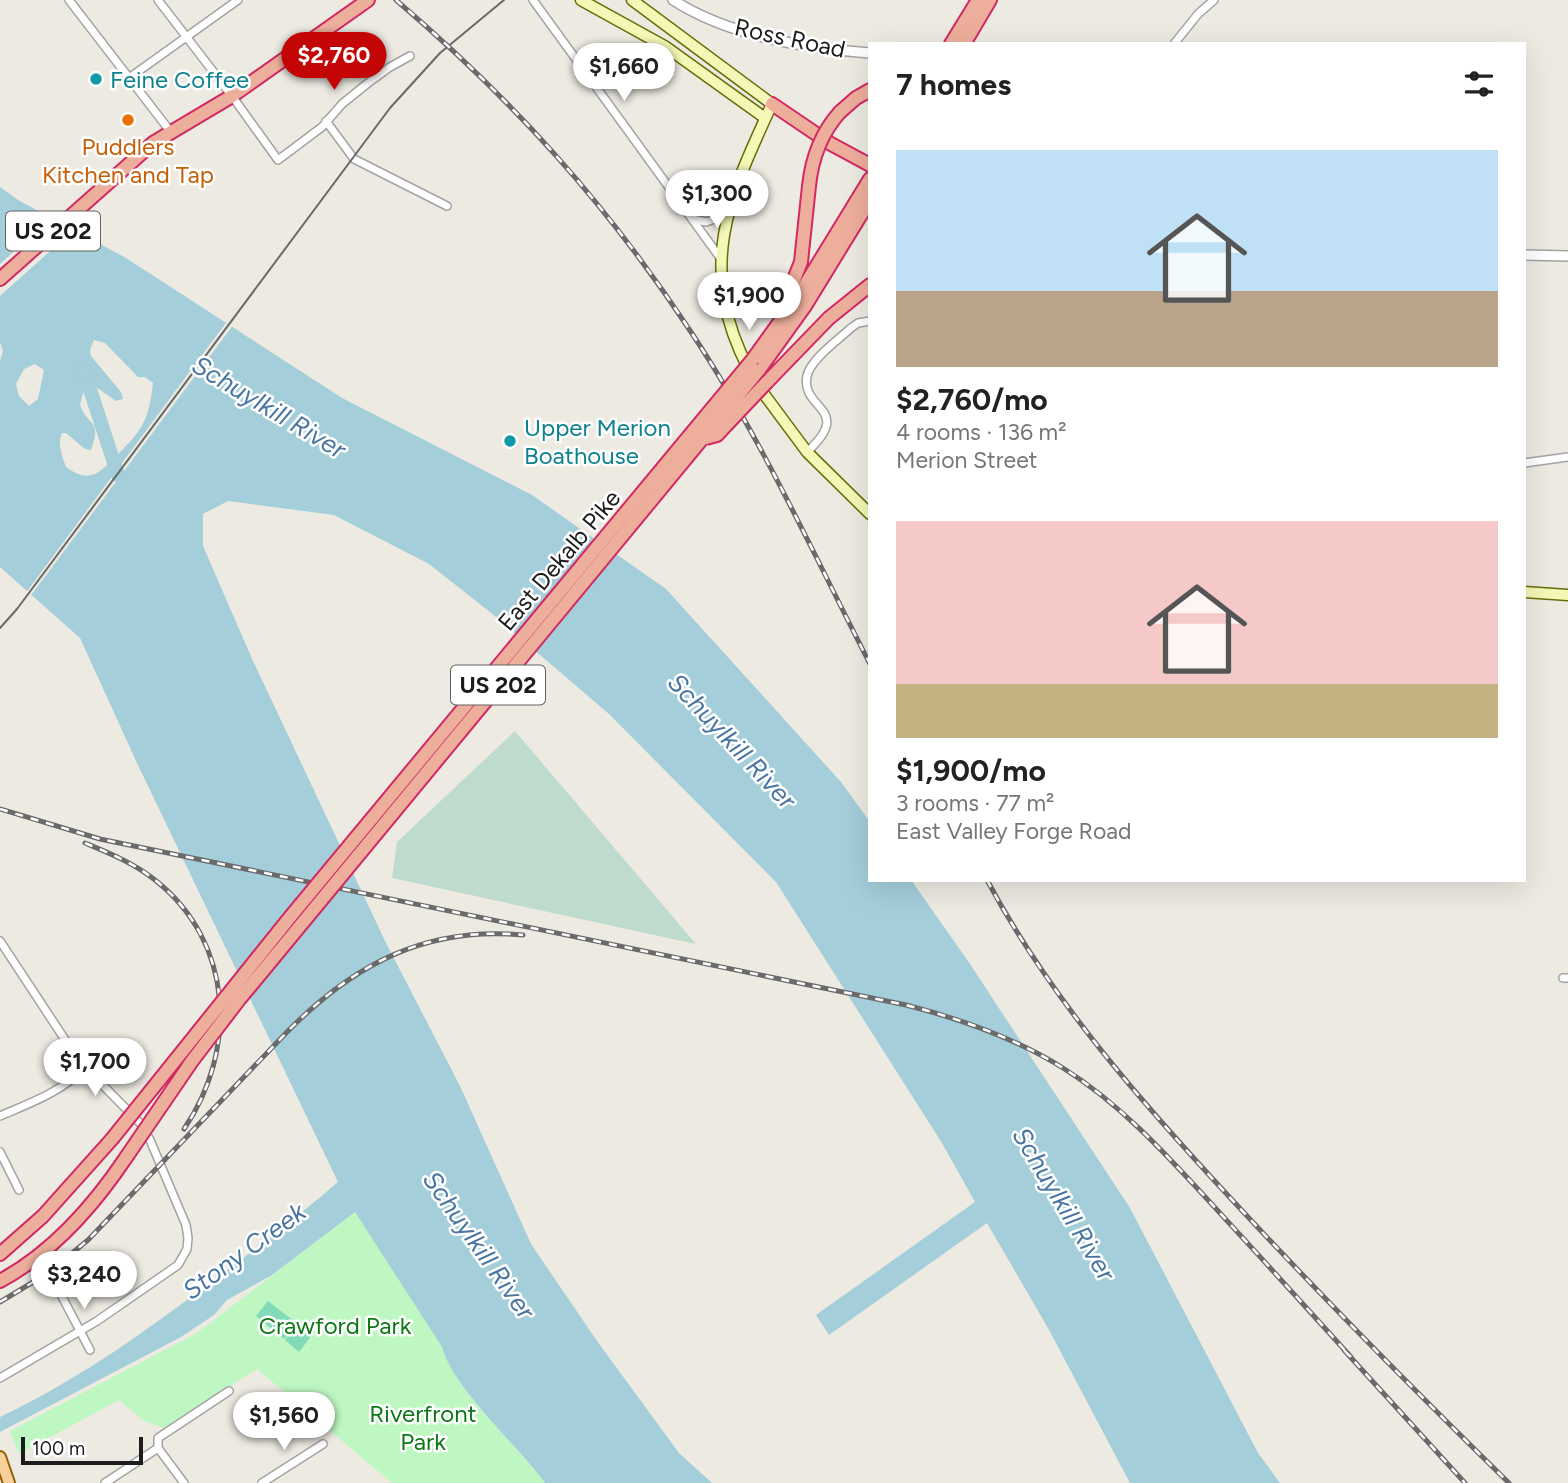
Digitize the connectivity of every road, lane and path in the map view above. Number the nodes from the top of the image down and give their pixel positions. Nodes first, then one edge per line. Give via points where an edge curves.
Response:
1 (69, 0) edge
2 (158, 0) edge
3 (239, 0) edge
4 (368, 0) edge
5 (533, 0) edge
6 (581, 0) edge
7 (632, 0) edge
8 (673, 0) edge
9 (978, 0) edge
10 (990, 0) edge
11 (1214, 0) edge
12 (187, 37) junction
13 (952, 42) edge
14 (965, 42) edge
15 (1176, 42) edge
16 (868, 53) edge
17 (410, 56) dead end
18 (129, 78) junction
19 (868, 91) edge
20 (232, 96) junction
21 (772, 104) junction
22 (765, 118) junction
23 (326, 121) junction
24 (170, 131) junction
25 (868, 164) edge
26 (868, 186) edge
27 (863, 204) edge
28 (447, 206) dead end
29 (726, 215) junction
30 (691, 219) junction
31 (1526, 254) edge
32 (1568, 256) edge
33 (721, 258) junction
34 (0, 279) edge
35 (868, 287) edge
36 (785, 316) junction
37 (868, 321) edge
38 (756, 365) junction
39 (702, 440) junction
40 (807, 452) junction
41 (1568, 457) edge
42 (1526, 463) edge
43 (868, 512) edge
44 (1526, 592) edge
45 (1568, 595) edge
46 (291, 926) junction
47 (0, 941) edge
48 (85, 1067) junction
49 (0, 1116) edge
50 (0, 1152) edge
51 (19, 1190) dead end
52 (0, 1254) edge
53 (0, 1282) edge
54 (56, 1285) dead end
55 (78, 1331) junction
56 (90, 1350) dead end
57 (0, 1378) edge
58 (229, 1391) dead end
59 (323, 1444) dead end
60 (158, 1448) junction
61 (0, 1457) edge
62 (9, 1483) edge
63 (105, 1483) edge
64 (184, 1483) edge
65 (262, 1483) edge

1 - 18 street
2 - 12 street
3 - 12 street
4 - 20 highway, US 202
5 - 30 street
6 - 22 main road via 666,47
7 - 21 main road
8 - 16 street, Ross Road via 759,35
9 - 13 highway
10 - 14 highway
11 - 15 street
12 - 18 street
12 - 20 street
17 - 23 street via 368,83
18 - 24 street
19 - 36 highway, bridge via 840,112 816,152 803,251 785,302
20 - 23 street via 278,160
20 - 24 highway, US 202
21 - 22 main road
21 - 25 highway
22 - 29 main road
23 - 28 street via 354,159
24 - 34 highway, US 202
26 - 27 highway, East Dekalb Pike
27 - 36 highway, East Dekalb Pike
27 - 38 highway, East Dekalb Pike / US 202 via 805,306
29 - 30 street via 706,222
29 - 33 main road
30 - 33 street
31 - 32 street
33 - 40 main road via 725,303 738,347 761,391
35 - 39 highway, bridge via 829,318 717,435
36 - 38 highway, East Dekalb Pike
37 - 40 street via 851,328 807,374 808,390 827,423 821,438
38 - 39 highway, East Dekalb Pike / US 202, bridge
38 - 46 highway, East Dekalb Pike, bridge
39 - 46 highway, East Dekalb Pike / US 202, bridge
40 - 43 main road
41 - 42 street
44 - 45 main road
46 - 52 highway, bridge via 112,1139 43,1216
46 - 53 highway, US 202, bridge via 102,1190 67,1229
47 - 48 street
48 - 49 street via 55,1091
48 - 55 street via 140,1123 188,1238 178,1265
50 - 51 street
54 - 55 street
55 - 56 street
55 - 57 street
58 - 60 street via 158,1438
59 - 65 street
60 - 63 street
60 - 64 street
61 - 62 main road

